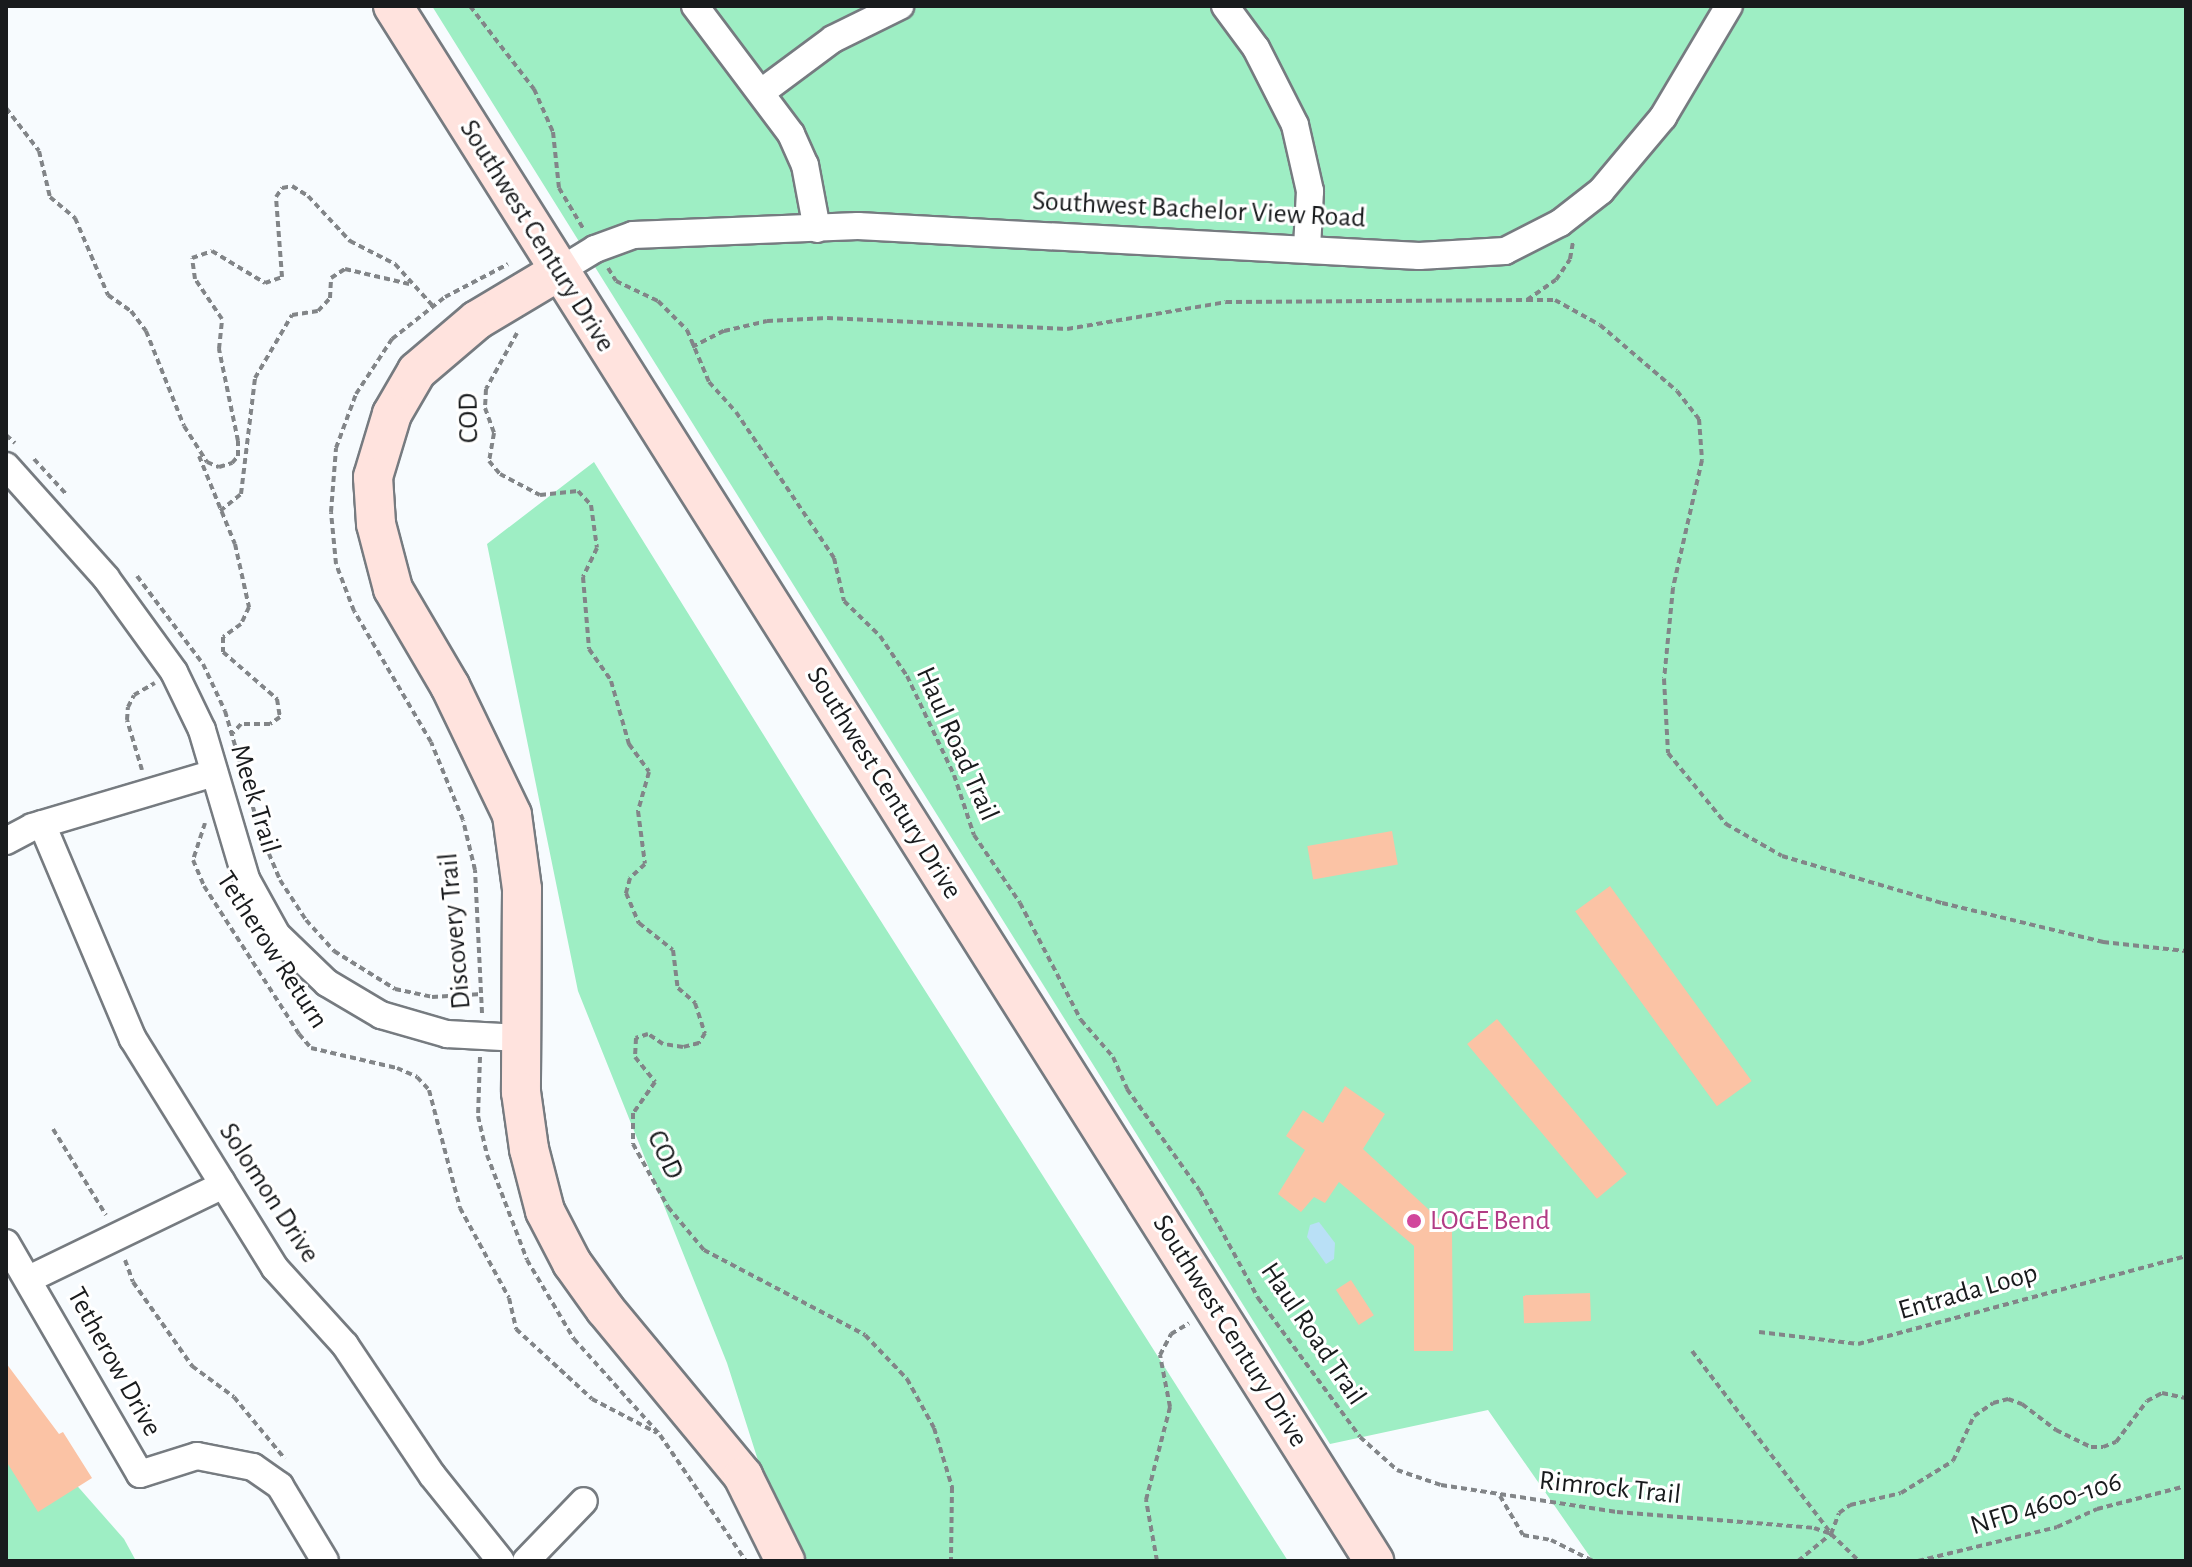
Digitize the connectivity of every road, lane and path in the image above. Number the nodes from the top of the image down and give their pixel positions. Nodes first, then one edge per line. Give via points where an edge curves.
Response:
1 (393, 6) edge
2 (470, 6) edge
3 (695, 6) edge
4 (900, 6) edge
5 (1225, 6) edge
6 (1729, 6) edge
7 (763, 91) junction
8 (6, 108) edge
9 (1575, 211) junction
10 (817, 229) junction
11 (588, 238) junction
12 (1307, 249) junction
13 (551, 258) junction
14 (409, 284) junction
15 (522, 295) junction
16 (1527, 300) junction
17 (433, 306) junction
18 (692, 347) junction
19 (198, 454) junction
20 (6, 466) edge
21 (220, 511) junction
22 (174, 672) junction
23 (232, 734) dead end
24 (217, 785) junction
25 (151, 790) junction
26 (42, 824) junction
27 (6, 841) edge
28 (2186, 951) edge
29 (482, 1037) junction
30 (520, 1038) junction
31 (53, 1129) dead end
32 (223, 1185) junction
33 (118, 1238) junction
34 (6, 1243) edge
35 (2186, 1256) edge
36 (31, 1278) junction
37 (1215, 1308) junction
38 (1759, 1332) dead end
39 (1692, 1351) dead end
40 (2186, 1398) edge
41 (660, 1435) junction
42 (1360, 1437) joint
43 (288, 1465) dead end
44 (2186, 1486) edge
45 (1500, 1496) junction
46 (584, 1501) dead end
47 (1831, 1534) junction
48 (325, 1561) edge
49 (501, 1561) edge
50 (526, 1561) edge
51 (746, 1561) edge
52 (785, 1561) edge
53 (951, 1561) edge
54 (1157, 1561) edge
55 (1374, 1561) edge
56 (1593, 1561) edge
57 (1798, 1561) edge
58 (1859, 1561) edge
59 (1918, 1561) edge

1 - 13 main road, Southwest Century Drive
2 - 11 path, Haul Road Trail via 534,89 553,132 559,188
3 - 7 street
4 - 7 street via 833,39
5 - 12 street via 1256,48 1295,125 1310,191
6 - 9 street, Southwest Bachelor View Road via 1663,117 1601,191
7 - 10 street via 805,165
8 - 19 path via 39,151 50,197 75,218 108,295 131,311 146,331
9 - 12 street, Southwest Bachelor View Road via 1505,251 1460,257
9 - 16 path via 1570,259 1556,280
10 - 11 street, Southwest Bachelor View Road
10 - 12 street, Southwest Bachelor View Road via 909,226
11 - 13 street, Southwest Bachelor View Road
11 - 13 path, Discovery Trail
11 - 18 path, Haul Road Trail via 616,281 658,301 687,330
13 - 15 main road
13 - 17 path, Discovery Trail
13 - 37 main road, Southwest Century Drive
14 - 17 path
14 - 19 path via 395,264 350,241 292,186 282,188 276,197 282,277 265,283 212,251 195,254 189,268 222,319 218,339 238,456 219,467
14 - 21 path via 345,269 331,278 330,298 318,311 292,315 255,378 241,494
15 - 30 main road via 477,320 417,371 392,414 373,477 376,524 393,589 450,686 512,815 522,889
15 - 53 path, COD via 514,343 486,389 485,408 495,443 489,461 500,474 540,495 578,491 591,505 597,548 583,577 589,649 611,681 629,744 649,772 638,811 645,864 630,878 626,893 639,923 673,950 678,988 695,1003 705,1033 699,1043 683,1047 663,1044 648,1034 636,1038 635,1057 655,1082 633,1113 633,1144 668,1207 704,1250 865,1335 907,1379 934,1428 952,1487
16 - 18 path via 1226,302 1067,329 827,318 767,321 724,331
16 - 28 path via 1555,300 1600,325 1677,391 1699,419 1702,460 1673,588 1665,664 1668,753 1726,824 1782,856 1942,903 2103,942
17 - 29 path, Discovery Trail via 392,339 356,394 336,448 331,512 336,564 354,611 431,742 463,820 480,929
18 - 42 path, Haul Road Trail via 709,382 736,412 834,558 844,601 880,636 907,676 954,775 974,835 1020,903 1081,1020 1113,1057 1127,1089 1200,1191 1258,1298
19 - 21 path
20 - 22 street, Meek Trail via 106,578
21 - 23 path via 235,544 249,607 241,624 223,637 223,652 277,699 280,717 270,724 241,724
22 - 24 street, Meek Trail via 202,730
22 - 25 path via 134,695 128,707 131,737
24 - 25 street
24 - 29 street, Meek Trail via 246,879 277,935 327,983 381,1015 447,1034
24 - 41 path, Tetherow Return via 193,860 204,886 299,1034 311,1048 397,1068 429,1090 460,1208 509,1298 516,1329 592,1399
25 - 26 street
26 - 27 street
26 - 32 street, Solomon Drive via 126,1026
29 - 30 street, Meek Trail
29 - 41 path, Discovery Trail via 478,1116 511,1226 574,1339
30 - 52 main road via 529,1149 545,1211 572,1263 605,1309 743,1476
31 - 33 path
32 - 33 street
32 - 49 street, Solomon Drive via 275,1268 345,1345 432,1475
33 - 36 street
33 - 43 path via 133,1282 172,1341 192,1366 234,1397
34 - 36 street, Tetherow Drive
35 - 38 path, Entrada Loop via 1858,1344
36 - 48 street, Tetherow Drive via 140,1474 197,1456 253,1467 280,1486
37 - 54 path via 1171,1334 1160,1355 1170,1407 1146,1500
37 - 55 main road, Southwest Century Drive
39 - 47 path
40 - 47 path via 2162,1393 2147,1401 2116,1442 2103,1447 2091,1447 2056,1430 2022,1404 2008,1399 1993,1403 1974,1416 1953,1461 1901,1493 1850,1505 1839,1513
41 - 51 path, Discovery Trail
42 - 45 path, Rimrock Trail via 1397,1470
44 - 59 path, NFD 4600-106 via 2097,1509 2057,1527
45 - 47 path, Rimrock Trail via 1617,1512 1779,1524
45 - 56 path via 1523,1535 1551,1540
46 - 50 street
47 - 57 path
47 - 58 path

